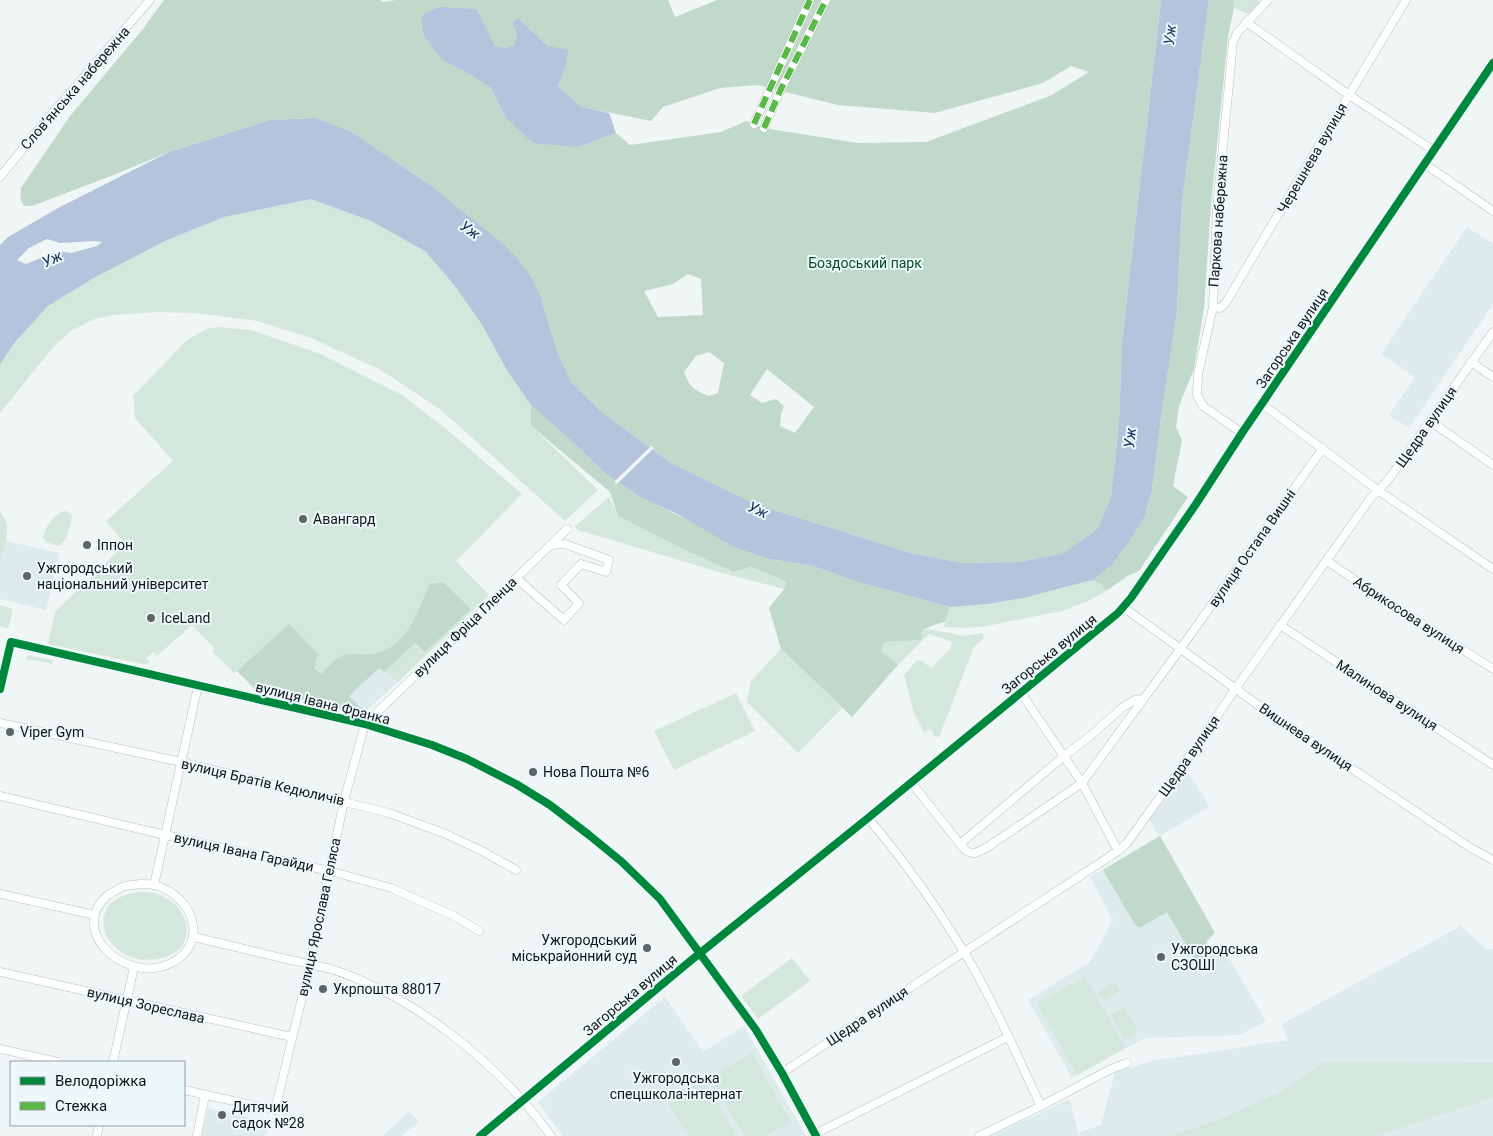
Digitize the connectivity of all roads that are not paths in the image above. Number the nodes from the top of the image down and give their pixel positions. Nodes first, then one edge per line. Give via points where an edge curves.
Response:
1 (150, 0) edge
2 (810, 0) edge
3 (826, 0) edge
4 (1268, 0) edge
5 (1406, 0) edge
6 (1246, 22) junction
7 (1493, 63) edge
8 (1349, 95) junction
9 (754, 124) dead end
10 (764, 128) dead end
11 (1433, 150) junction
12 (1425, 164) junction
13 (0, 177) edge
14 (1493, 211) edge
15 (1213, 307) junction
16 (1493, 332) edge
17 (1471, 362) junction
18 (1493, 377) edge
19 (1262, 404) junction
20 (1430, 421) junction
21 (1242, 432) junction
22 (1323, 448) junction
23 (1493, 464) edge
24 (1378, 491) junction
25 (567, 530) dead end
26 (550, 545) junction
27 (1326, 561) junction
28 (1493, 570) edge
29 (516, 578) junction
30 (1123, 607) junction
31 (1280, 625) junction
32 (1181, 648) junction
33 (1493, 669) edge
34 (198, 686) junction
35 (1236, 688) junction
36 (0, 690) edge
37 (1021, 693) junction
38 (1143, 699) junction
39 (0, 723) edge
40 (365, 724) junction
41 (1064, 756) junction
42 (181, 762) junction
43 (1493, 765) edge
44 (911, 782) junction
45 (1082, 783) junction
46 (0, 796) edge
47 (344, 801) junction
48 (868, 818) junction
49 (165, 835) junction
50 (960, 844) junction
51 (1118, 852) junction
52 (1493, 860) edge
53 (516, 870) dead end
54 (330, 871) junction
55 (154, 885) junction
56 (0, 894) edge
57 (95, 915) junction
58 (479, 931) dead end
59 (194, 937) junction
60 (964, 952) junction
61 (700, 954) junction
62 (310, 964) junction
63 (134, 967) junction
64 (0, 972) edge
65 (127, 1000) junction
66 (1008, 1037) junction
67 (292, 1038) junction
68 (0, 1049) edge
69 (54, 1061) edge
70 (113, 1061) edge
71 (1127, 1063) dead end
72 (782, 1073) junction
73 (185, 1090) edge
74 (206, 1094) junction
75 (523, 1100) junction
76 (1040, 1106) junction
77 (816, 1135) edge
78 (197, 1136) edge
79 (480, 1136) edge
80 (551, 1136) edge
81 (978, 1136) edge

1 - 13 street, Словʼянська набережна
2 - 9 street
3 - 10 street
4 - 6 street, Паркова набережна
5 - 8 street, Черешнева вулиця
6 - 8 street
6 - 15 street, Паркова набережна via 1232,42 1217,208
7 - 11 street, Загорська вулиця
8 - 11 street
8 - 15 street, Черешнева вулиця via 1226,304 1220,308
11 - 12 street, Загорська вулиця
12 - 14 street
12 - 19 street, Загорська вулиця
15 - 21 street, Паркова набережна via 1198,374 1197,395 1203,406
16 - 17 street, Щедра вулиця
17 - 18 street
17 - 20 street, Щедра вулиця
19 - 21 street, Загорська вулиця
19 - 22 street
20 - 23 street
20 - 24 street, Щедра вулиця
21 - 30 street, Загорська вулиця
22 - 24 street
22 - 32 street, вулиця Остапа Вишні
24 - 27 street, Щедра вулиця
24 - 28 street
25 - 26 street, вулиця Фріца Гленца
26 - 29 street, вулиця Фріца Гленца
26 - 29 street via 565,544 609,560 606,572 581,564 561,585 579,603 564,620
27 - 31 street, Щедра вулиця
27 - 33 street, Абрикосова вулиця
29 - 40 street, вулиця Фріца Гленца
30 - 32 street, Вишнева вулиця
30 - 37 street, Загорська вулиця
31 - 35 street, Щедра вулиця
31 - 43 street, Малинова вулиця
32 - 35 street, Вишнева вулиця
32 - 38 street, вулиця Остапа Вишні
34 - 36 street, вулиця Івана Франка via 11,642
34 - 40 street, вулиця Івана Франка
34 - 42 street
35 - 51 street, Щедра вулиця via 1192,754
35 - 52 street, Вишнева вулиця via 1268,713
37 - 41 street
37 - 44 street, Загорська вулиця
38 - 41 street via 1123,707
38 - 45 street, вулиця Остапа Вишні
39 - 42 street, вулиця Братів Кедюличів
40 - 47 street, вулиця Ярослава Геляса
40 - 61 street, вулиця Івана Франка via 467,759 550,805 647,885
41 - 45 street
41 - 50 street
42 - 47 street, вулиця Братів Кедюличів
42 - 49 street
44 - 48 street, Загорська вулиця
44 - 50 street
45 - 50 street via 976,853 966,852
45 - 51 street
46 - 49 street, вулиця Івана Гарайди
47 - 53 street, вулиця Братів Кедюличів via 438,831
47 - 54 street, вулиця Ярослава Геляса
48 - 60 street via 918,880
48 - 61 street, Загорська вулиця
49 - 54 street, вулиця Івана Гарайди
49 - 55 street
51 - 60 street, Щедра вулиця
54 - 58 street, вулиця Івана Гарайди via 391,888 454,916
54 - 62 street, вулиця Ярослава Геляса
55 - 57 street via 124,886 112,892 98,906
55 - 59 street via 175,896 187,908
56 - 57 street
57 - 63 street via 95,930 104,948
59 - 62 street
59 - 63 street via 184,955 163,966
60 - 66 street
60 - 72 street, Щедра вулиця
61 - 72 street, вулиця Івана Франка via 756,1030
61 - 75 street, Загорська вулиця
62 - 67 street, вулиця Ярослава Геляса
62 - 75 street via 360,980 418,1011 481,1059
63 - 65 street
64 - 65 street, вулиця Зореслава
65 - 67 street, вулиця Зореслава
65 - 70 street
66 - 76 street
66 - 77 street
67 - 74 street, вулиця Ярослава Геляса via 275,1110
68 - 69 street
71 - 76 street
72 - 77 street, вулиця Івана Франка
73 - 74 street
74 - 78 street
75 - 79 street, Загорська вулиця
75 - 80 street
76 - 81 street

